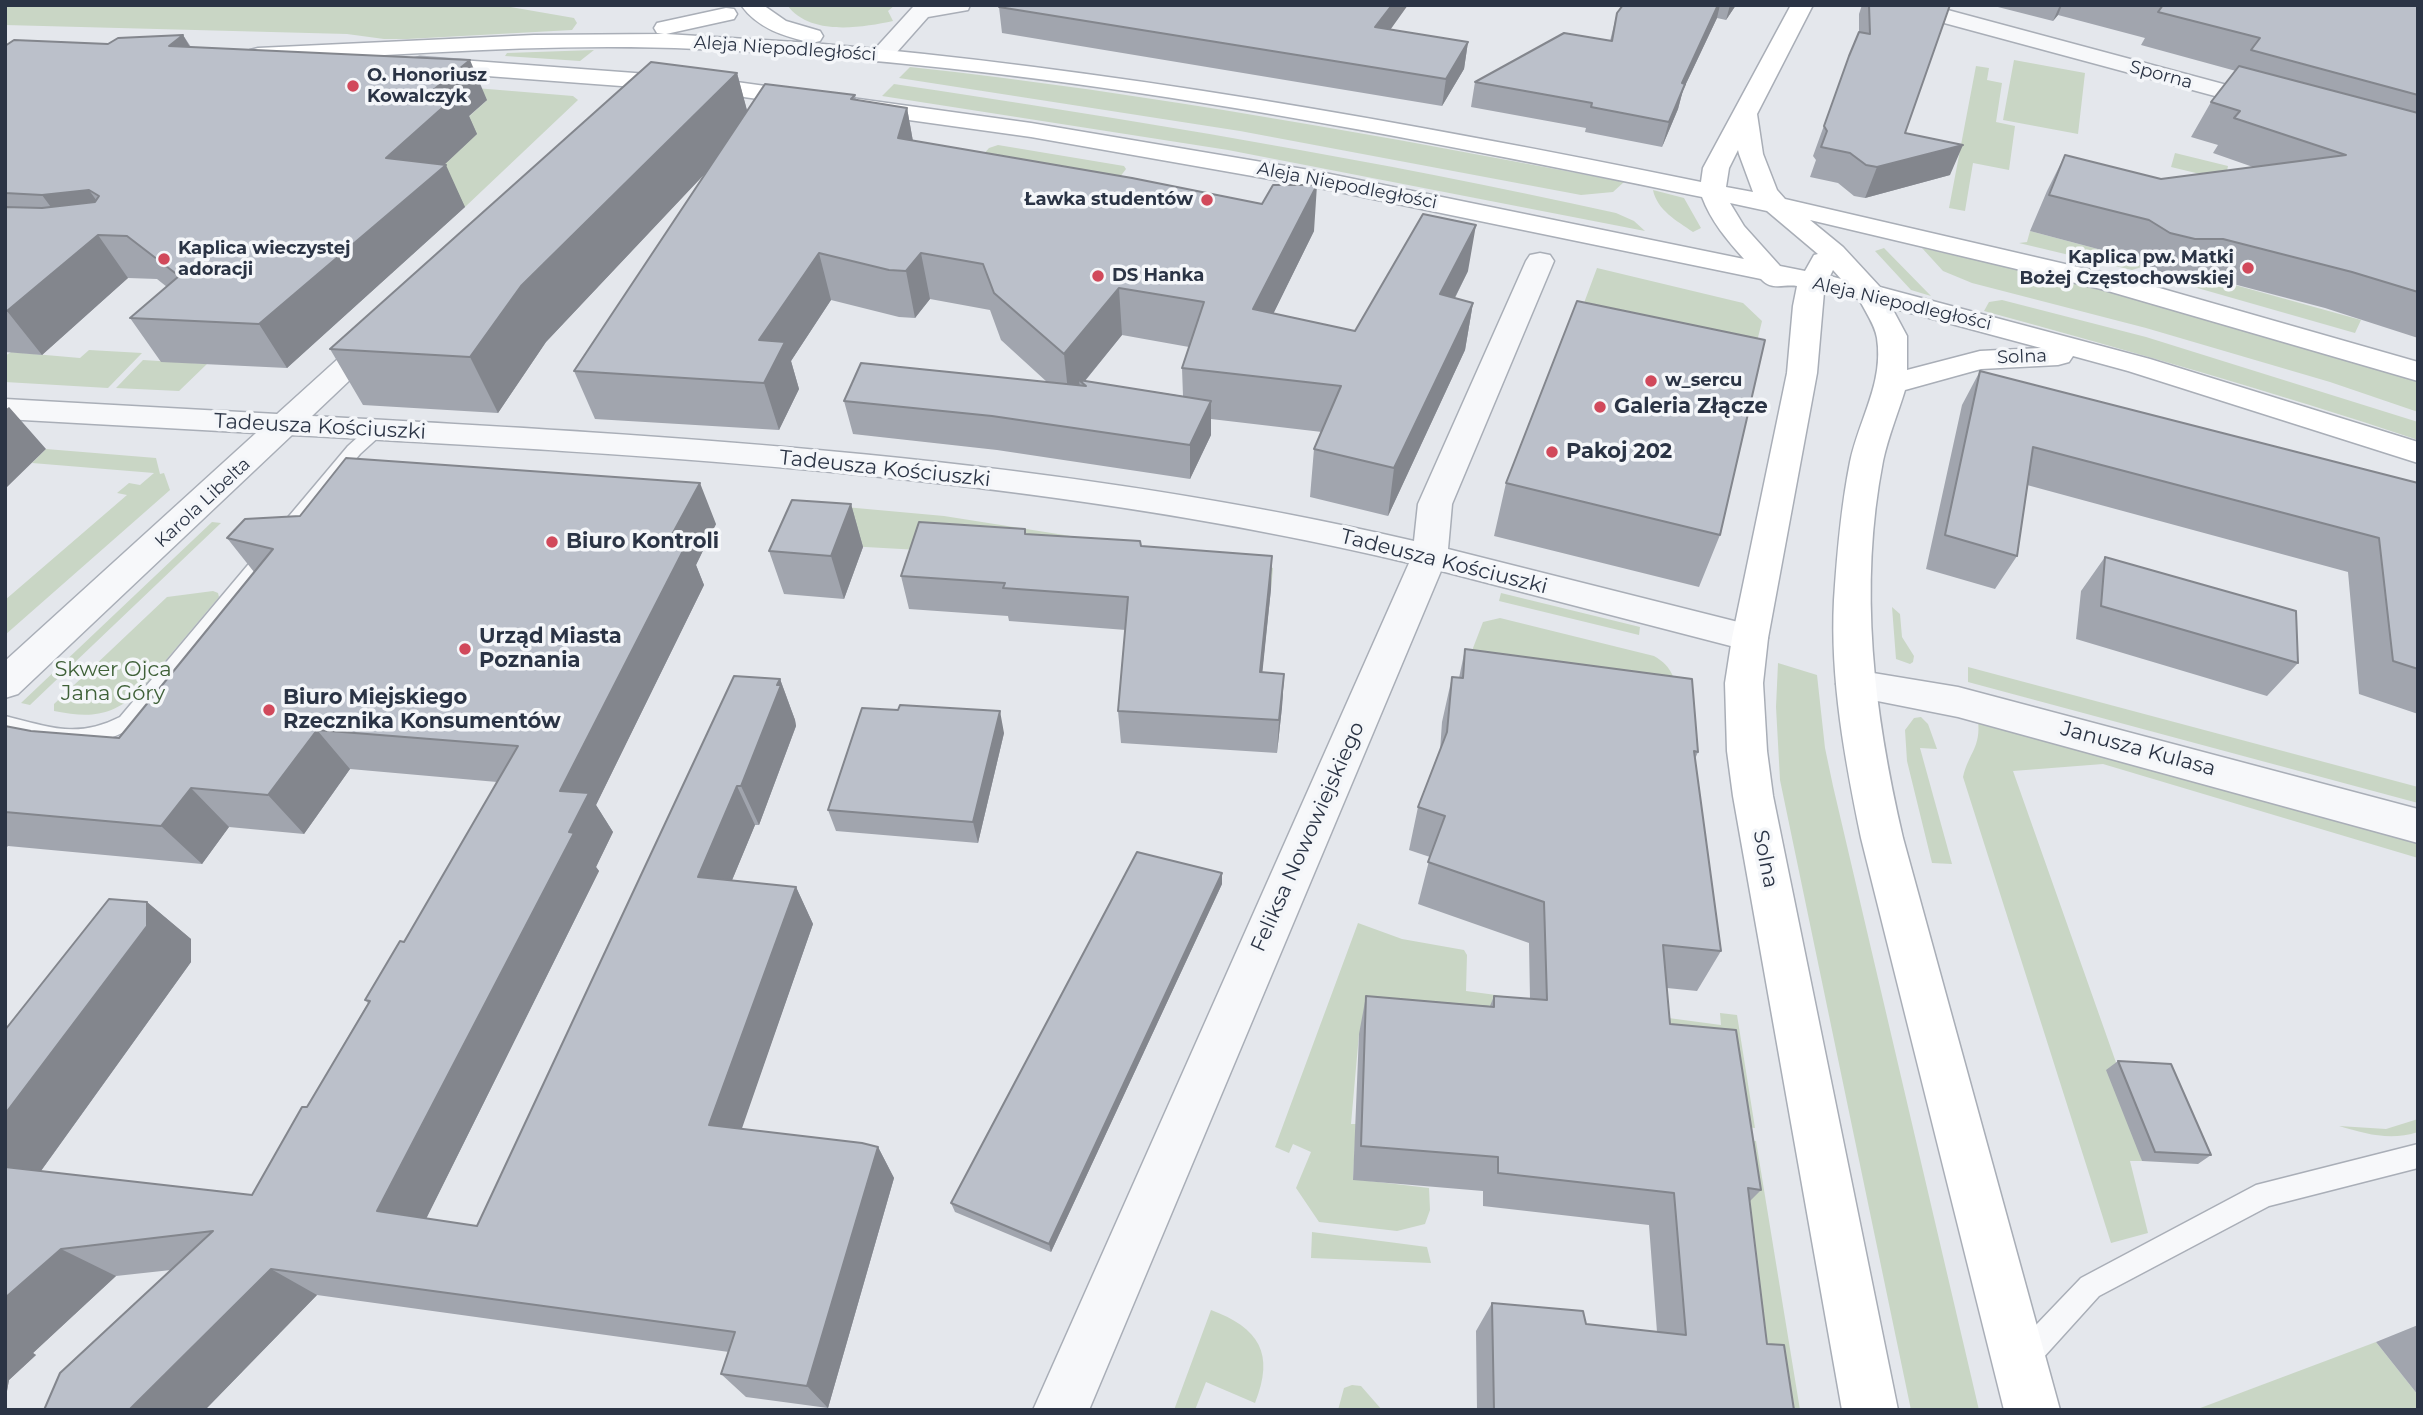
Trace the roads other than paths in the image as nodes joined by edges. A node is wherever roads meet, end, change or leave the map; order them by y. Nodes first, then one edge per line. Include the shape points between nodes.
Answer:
1 (751, 5) edge
2 (960, 5) edge
3 (1802, 5) edge
4 (1904, 5) edge
5 (731, 10) edge
6 (612, 41) junction
7 (697, 42) junction
8 (881, 56) junction
9 (655, 82) junction
10 (631, 104) edge
11 (2293, 110) edge
12 (1745, 114) junction
13 (1713, 191) junction
14 (1775, 204) junction
15 (1735, 232) junction
16 (1906, 234) junction
17 (1833, 253) junction
18 (1679, 254) junction
19 (1541, 261) dead end
20 (1771, 274) junction
21 (1870, 293) junction
22 (1809, 294) junction
23 (403, 315) edge
24 (2112, 358) junction
25 (2418, 372) edge
26 (1892, 384) junction
27 (5, 409) edge
28 (287, 425) junction
29 (376, 430) junction
30 (2418, 453) edge
31 (1430, 555) junction
32 (1750, 639) junction
33 (5, 684) edge
34 (1855, 684) junction
35 (5, 723) edge
36 (2418, 826) edge
37 (2418, 1156) edge
38 (2026, 1386) edge
39 (1061, 1410) edge
40 (1870, 1410) edge

1 - 8 street via 774,25
2 - 8 street via 920,12
3 - 12 street
4 - 11 street, Sporna
5 - 6 street
5 - 7 street
6 - 7 street, Aleja Niepodległości
6 - 9 street, Aleja Niepodległości via 242,55
7 - 8 street, Aleja Niepodległości
7 - 9 street
8 - 13 street, Aleja Niepodległości via 1230,101
9 - 10 street
9 - 18 street, Aleja Niepodległości via 727,87 1180,155 1315,178
12 - 13 street via 1716,168
12 - 14 street via 1751,154
13 - 14 street, Aleja Niepodległości
13 - 15 street
14 - 15 street
14 - 16 street, Aleja Niepodległości
14 - 17 street
15 - 18 street
15 - 20 street
16 - 17 street via 1866,240
16 - 25 street, Aleja Niepodległości via 2168,298
17 - 21 street
17 - 22 street, Solna via 1820,265
18 - 20 street, Aleja Niepodległości
19 - 31 street, Feliksa Nowowiejskiego via 1435,504
20 - 22 street
21 - 22 street, Aleja Niepodległości
21 - 24 street, Aleja Niepodległości
21 - 26 street via 1892,336
22 - 32 street, Solna via 1802,373
23 - 28 street, Karola Libelta
24 - 26 street, Solna via 1987,359
24 - 30 street, Aleja Niepodległości
26 - 34 street via 1867,459 1858,516 1852,602
27 - 28 street, Tadeusza Kościuszki
28 - 29 street, Tadeusza Kościuszki
28 - 33 street, Karola Libelta
29 - 31 street, Tadeusza Kościuszki via 729,454 964,476 1236,516
29 - 35 lane via 354,450 127,722 95,738 79,740
31 - 32 street, Tadeusza Kościuszki
31 - 39 street, Feliksa Nowowiejskiego
32 - 40 street, Solna via 1744,683 1753,796
34 - 36 street, Janusza Kulasa via 1971,705
34 - 38 street via 1882,838
37 - 38 lane via 2265,1194 2090,1287

